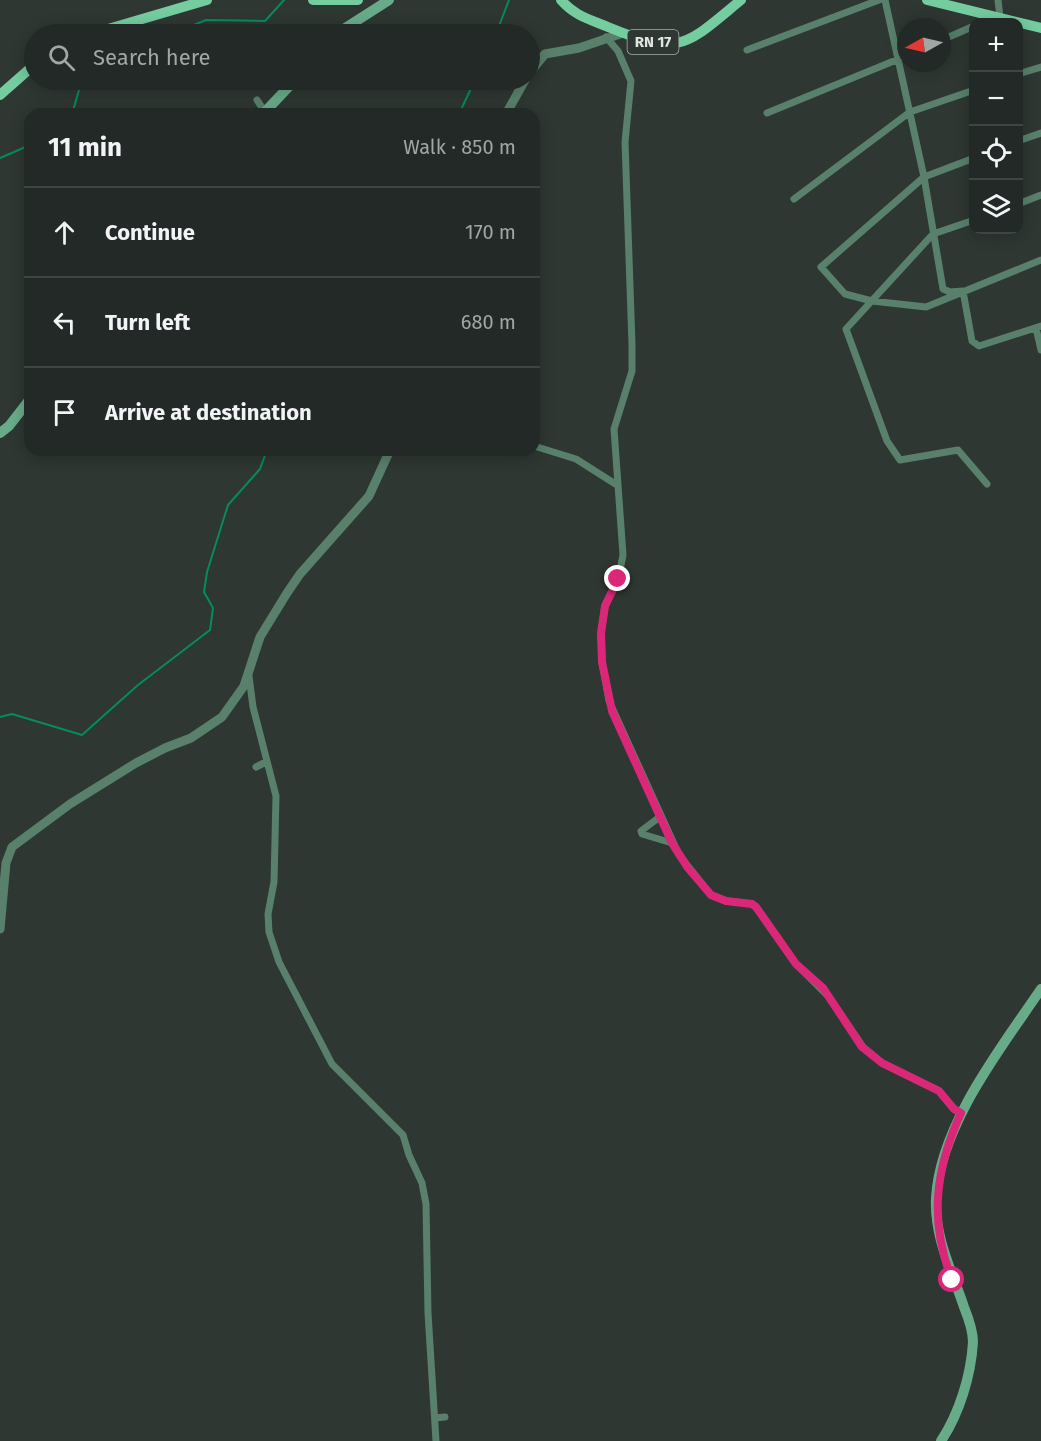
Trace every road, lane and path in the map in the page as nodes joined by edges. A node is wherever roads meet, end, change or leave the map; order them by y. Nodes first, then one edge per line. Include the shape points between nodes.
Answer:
1 (207, 0) edge
2 (313, 0) edge
3 (358, 0) edge
4 (389, 0) edge
5 (561, 0) edge
6 (741, 0) edge
7 (879, 0) edge
8 (885, 0) edge
9 (998, 0) edge
10 (933, 1) edge
11 (998, 16) junction
12 (992, 18) edge
13 (125, 24) edge
14 (352, 24) edge
15 (969, 28) edge
16 (1041, 28) edge
17 (622, 33) junction
18 (951, 36) edge
19 (606, 37) junction
20 (897, 38) edge
21 (747, 50) dead end
22 (897, 59) edge
23 (540, 60) edge
24 (1041, 66) edge
25 (905, 72) edge
26 (1023, 72) edge
27 (24, 74) edge
28 (286, 90) edge
29 (519, 90) edge
30 (969, 92) edge
31 (0, 95) edge
32 (257, 100) dead end
33 (261, 108) edge
34 (269, 108) edge
35 (509, 108) edge
36 (910, 112) junction
37 (767, 113) dead end
38 (1041, 133) edge
39 (1023, 139) edge
40 (969, 160) edge
41 (924, 177) junction
42 (1041, 195) edge
43 (794, 199) dead end
44 (1023, 202) edge
45 (969, 222) edge
46 (933, 234) junction
47 (1041, 260) edge
48 (963, 291) junction
49 (872, 301) junction
50 (1039, 327) edge
51 (1041, 350) edge
52 (24, 407) edge
53 (0, 433) edge
54 (540, 448) edge
55 (387, 456) edge
56 (987, 484) dead end
57 (618, 485) junction
58 (249, 676) junction
59 (266, 762) junction
60 (256, 767) dead end
61 (661, 816) junction
62 (672, 843) junction
63 (0, 929) edge
64 (1041, 989) edge
65 (961, 1113) junction
66 (445, 1417) dead end
67 (435, 1418) junction
68 (436, 1441) edge
69 (941, 1441) edge

1 - 13 main road
2 - 3 main road
4 - 14 main road
5 - 17 main road, RN 17 via 580,18
6 - 17 main road, RN 17 via 694,38 676,44
7 - 21 street
8 - 20 street
9 - 11 street
10 - 11 main road
11 - 12 street
11 - 16 main road
15 - 18 street
17 - 19 street
19 - 23 street via 579,48 545,54
19 - 57 street via 618,51 631,81 625,141 632,370 614,429
22 - 37 street
24 - 26 street
25 - 36 street
27 - 31 main road
28 - 34 main road
29 - 35 street
30 - 36 street
32 - 33 street
36 - 41 street
36 - 43 street
38 - 39 street
40 - 41 street
41 - 46 street
41 - 49 street via 821,267 845,294
42 - 44 street
45 - 46 street
46 - 48 street via 943,289
46 - 49 street
47 - 48 street
48 - 49 street via 926,307
48 - 50 street via 972,341 979,346
49 - 56 street via 846,329 887,441 900,460 958,450
50 - 51 street
52 - 53 main road
54 - 57 street via 576,459
55 - 58 street via 369,496 287,594 260,637
57 - 61 street via 623,555 619,578 602,618 602,662 609,701
58 - 59 street
58 - 63 street via 230,709 214,725 136,763 70,804 12,847 3,886
59 - 60 street
59 - 67 street via 276,796 269,932 279,963 332,1064 403,1135 422,1183
61 - 62 street
61 - 62 street via 642,834
62 - 65 street via 711,895 756,907 796,964 823,988 862,1047 882,1063 939,1091
64 - 65 main road
65 - 69 main road via 943,1164 936,1208 945,1258 973,1341 957,1411
66 - 67 street
67 - 68 street

